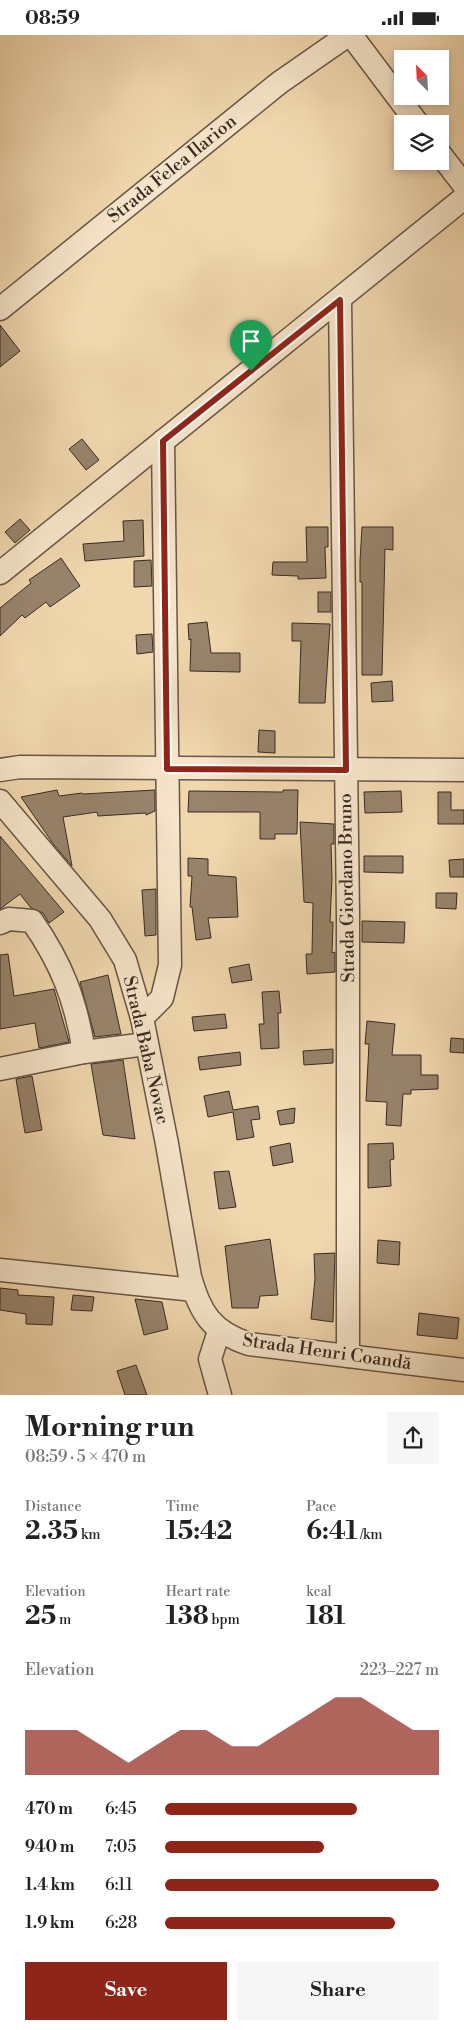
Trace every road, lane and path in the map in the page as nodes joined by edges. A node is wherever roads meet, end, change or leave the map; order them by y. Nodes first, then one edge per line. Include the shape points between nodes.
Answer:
1 (350, 35) edge
2 (411, 115) edge
3 (449, 166) edge
4 (464, 185) edge
5 (464, 197) edge
6 (340, 300) junction
7 (0, 309) edge
8 (163, 441) junction
9 (0, 573) edge
10 (167, 769) junction
11 (0, 770) edge
12 (346, 770) junction
13 (464, 770) edge
14 (0, 801) edge
15 (0, 923) edge
16 (142, 1018) junction
17 (146, 1044) junction
18 (84, 1052) junction
19 (0, 1069) edge
20 (0, 1270) edge
21 (198, 1300) junction
22 (219, 1331) junction
23 (348, 1356) junction
24 (464, 1370) edge
25 (220, 1395) edge

1 - 2 street
1 - 7 street, Strada Felea Ilarion via 280,83
3 - 4 street
5 - 6 street
6 - 8 street
6 - 12 street, Strada Giordano Bruno
8 - 9 street
8 - 10 street
10 - 11 street via 20,767
10 - 12 street
10 - 16 street via 170,965 162,998
12 - 13 street
12 - 23 street, Strada Giordano Bruno
14 - 16 street, Strada Baba Novac via 114,940 126,960
15 - 18 street via 9,919 32,921 51,949 68,983
16 - 17 street, Strada Baba Novac
17 - 18 street
17 - 21 street, Strada Baba Novac
18 - 19 street
20 - 21 street
21 - 22 street, Strada Henri Coandă
22 - 23 street, Strada Henri Coandă via 249,1344
22 - 25 street via 210,1359
23 - 24 street, Strada Henri Coandă

